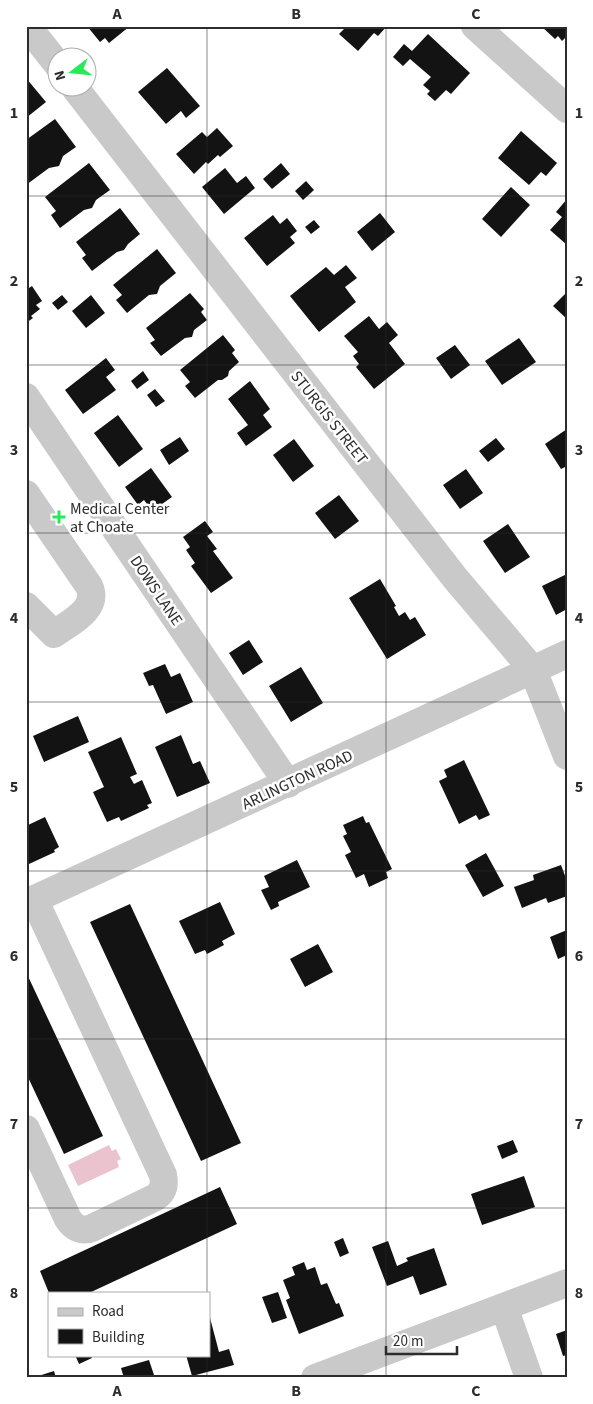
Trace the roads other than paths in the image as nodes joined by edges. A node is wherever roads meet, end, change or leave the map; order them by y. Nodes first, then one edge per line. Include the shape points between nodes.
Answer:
1 (27, 26) edge
2 (475, 26) edge
3 (48, 52) edge
4 (83, 98) edge
5 (567, 109) edge
6 (26, 397) edge
7 (26, 494) edge
8 (26, 606) edge
9 (567, 654) edge
10 (533, 670) junction
11 (567, 756) edge
12 (288, 784) junction
13 (30, 901) edge
14 (26, 1129) edge
15 (567, 1283) edge
16 (504, 1307) junction
17 (315, 1378) edge
18 (529, 1378) edge

1 - 3 street
2 - 5 street
4 - 10 street, STURGIS STREET via 455,578
6 - 12 street, DOWS LANE
7 - 8 street via 89,586 92,598 85,611 54,634
9 - 10 street, ARLINGTON ROAD
10 - 11 street, STURGIS STREET
10 - 12 street, ARLINGTON ROAD
12 - 13 street, ARLINGTON ROAD
13 - 14 street via 162,1175 163,1189 157,1197 92,1228 78,1229 68,1220
15 - 16 street
16 - 17 street
16 - 18 street

